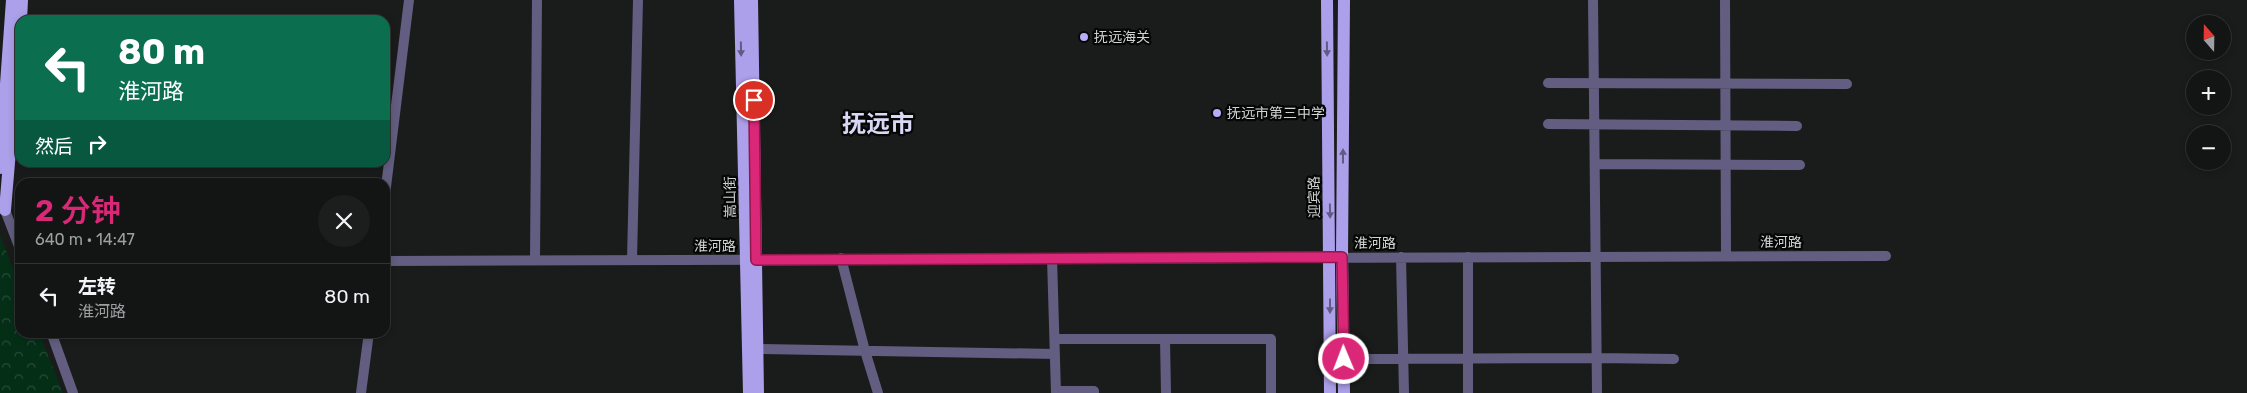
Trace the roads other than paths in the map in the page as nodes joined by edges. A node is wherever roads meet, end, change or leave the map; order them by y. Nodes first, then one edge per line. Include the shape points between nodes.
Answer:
1 (12, 0) edge
2 (22, 0) edge
3 (409, 0) edge
4 (537, 0) edge
5 (638, 0) edge
6 (740, 0) edge
7 (752, 0) edge
8 (1327, 0) edge
9 (1344, 0) edge
10 (1593, 0) edge
11 (1725, 0) edge
12 (21, 15) edge
13 (1594, 82) junction
14 (15, 83) edge
15 (1548, 83) dead end
16 (1725, 84) junction
17 (1846, 84) dead end
18 (1548, 124) dead end
19 (1594, 124) junction
20 (1725, 126) junction
21 (1797, 126) dead end
22 (390, 154) edge
23 (1595, 164) junction
24 (1725, 165) junction
25 (1800, 165) dead end
26 (0, 168) edge
27 (3, 205) edge
28 (15, 237) edge
29 (1596, 256) junction
30 (1726, 256) junction
31 (1886, 256) dead end
32 (1336, 257) junction
33 (1401, 257) junction
34 (1468, 257) junction
35 (841, 258) junction
36 (1052, 258) junction
37 (751, 259) junction
38 (390, 260) edge
39 (535, 260) junction
40 (632, 260) junction
41 (53, 338) edge
42 (369, 338) edge
43 (1055, 339) junction
44 (1165, 339) junction
45 (758, 349) junction
46 (865, 351) junction
47 (1055, 354) junction
48 (1469, 358) junction
49 (1597, 358) junction
50 (1344, 359) junction
51 (1404, 359) junction
52 (1674, 360) dead end
53 (1056, 392) edge
54 (73, 393) edge
55 (361, 393) edge
56 (749, 393) edge
57 (758, 393) edge
58 (878, 393) edge
59 (1094, 393) edge
60 (1166, 393) edge
61 (1271, 393) edge
62 (1330, 393) edge
63 (1344, 393) edge
64 (1404, 393) edge
65 (1468, 393) edge
66 (1597, 393) edge

1 - 26 main road
2 - 12 main road
3 - 22 street
4 - 39 street
5 - 40 street
6 -> 37 main road, 嵩山街
7 - 37 main road, 嵩山街
8 -> 32 main road, 迎宾路
32 -> 9 main road, 迎宾路
10 - 13 street
11 - 16 street
13 - 15 street
13 - 16 street
13 - 19 street
14 - 27 main road
16 - 17 street
16 - 20 street
18 - 19 street
19 - 20 street
19 - 23 street
20 - 21 street
20 - 24 street
23 - 24 street
23 - 29 street
24 - 25 street
24 - 30 street
27 - 28 street
29 - 30 street, 淮河路
29 - 34 street, 淮河路
29 - 49 street
30 - 31 street, 淮河路
32 - 33 street, 淮河路
32 - 36 street, 淮河路
32 - 50 main road, 迎宾路
32 -> 62 main road, 迎宾路
33 - 34 street, 淮河路
33 - 51 street
34 - 48 street
35 - 36 street, 淮河路
35 - 37 street, 淮河路
35 - 46 street
36 - 43 street
37 - 40 street, 淮河路
37 - 45 main road, 嵩山街
37 - 56 main road, 嵩山街
38 - 39 street, 淮河路
39 - 40 street, 淮河路
41 - 54 street
42 - 55 street
43 - 44 street
43 - 47 street
44 - 60 street
44 - 61 street via 1271,340
45 - 46 street
45 - 57 main road, 嵩山街
46 - 47 street
46 - 58 street
47 - 53 street
48 - 49 street
48 - 51 street
48 - 65 street
49 - 52 street
49 - 66 street
50 - 51 street
50 - 63 main road, 迎宾路
51 - 64 street
53 - 59 street

